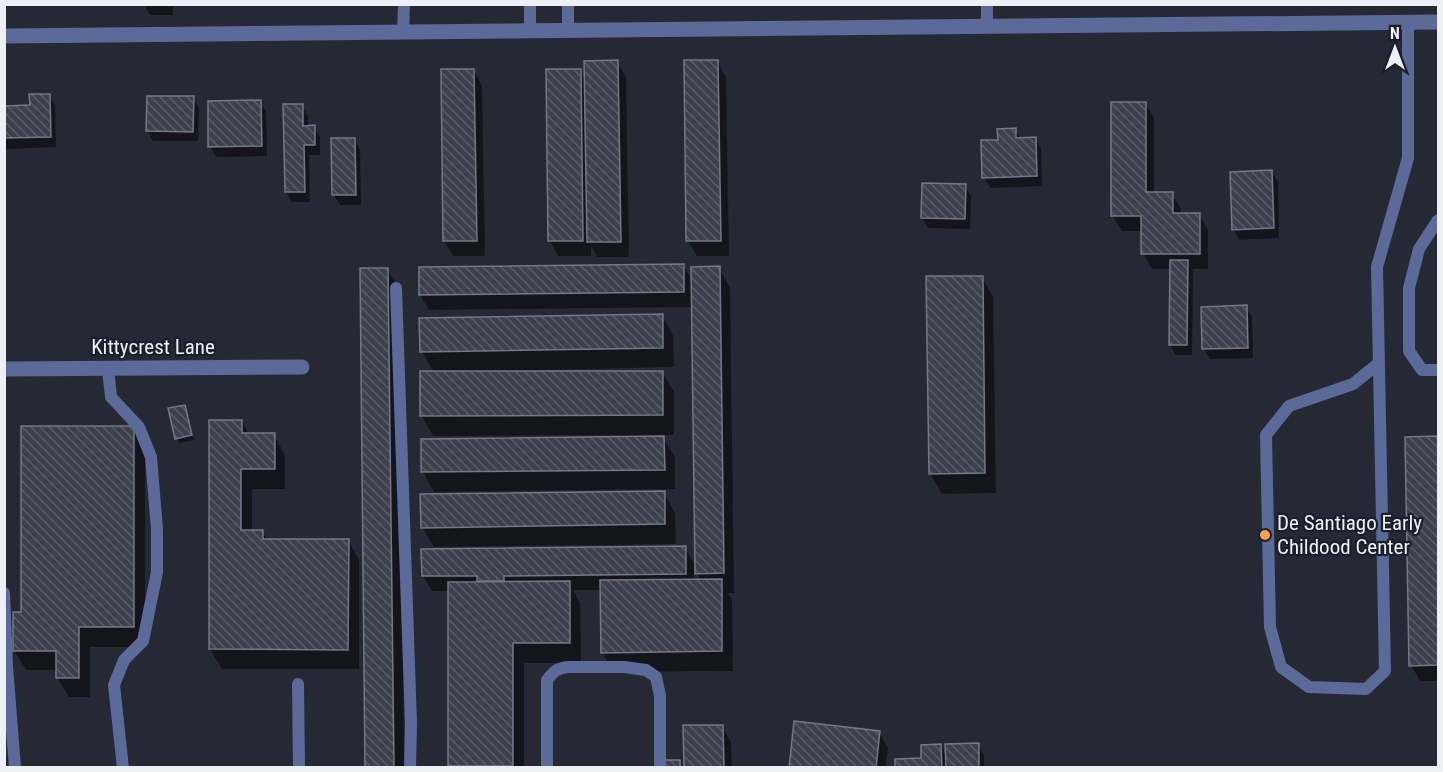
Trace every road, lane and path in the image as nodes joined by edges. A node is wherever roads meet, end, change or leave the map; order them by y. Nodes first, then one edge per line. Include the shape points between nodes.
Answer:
1 (404, 4) edge
2 (530, 4) edge
3 (568, 4) edge
4 (987, 4) edge
5 (1408, 22) junction
6 (1438, 22) edge
7 (987, 26) junction
8 (530, 30) junction
9 (568, 30) junction
10 (403, 32) junction
11 (4, 36) edge
12 (1438, 220) edge
13 (396, 288) dead end
14 (1379, 363) junction
15 (302, 367) dead end
16 (4, 369) edge
17 (108, 369) junction
18 (1438, 370) edge
19 (4, 593) edge
20 (298, 684) dead end
21 (15, 768) edge
22 (123, 768) edge
23 (298, 768) edge
24 (410, 768) edge
25 (547, 768) edge
26 (660, 768) edge

1 - 10 lane
2 - 8 lane
3 - 9 lane
4 - 7 lane
5 - 6 street
5 - 7 street
5 - 14 lane via 1408,158 1377,267
7 - 9 street
8 - 9 street
8 - 10 street
10 - 11 street
12 - 18 lane via 1419,249 1409,288 1409,351 1422,370
13 - 24 lane
14 - 14 lane via 1385,670 1366,689 1309,687 1281,667 1270,627 1266,435 1289,406 1353,384
15 - 17 street, Kittycrest Lane
16 - 17 street, Kittycrest Lane
17 - 22 lane via 111,397 139,427 152,457 157,529 157,572 143,641 124,660 114,685
19 - 21 lane
20 - 23 lane
25 - 26 lane via 546,693 552,673 560,667 624,667 646,670 656,677 660,696

